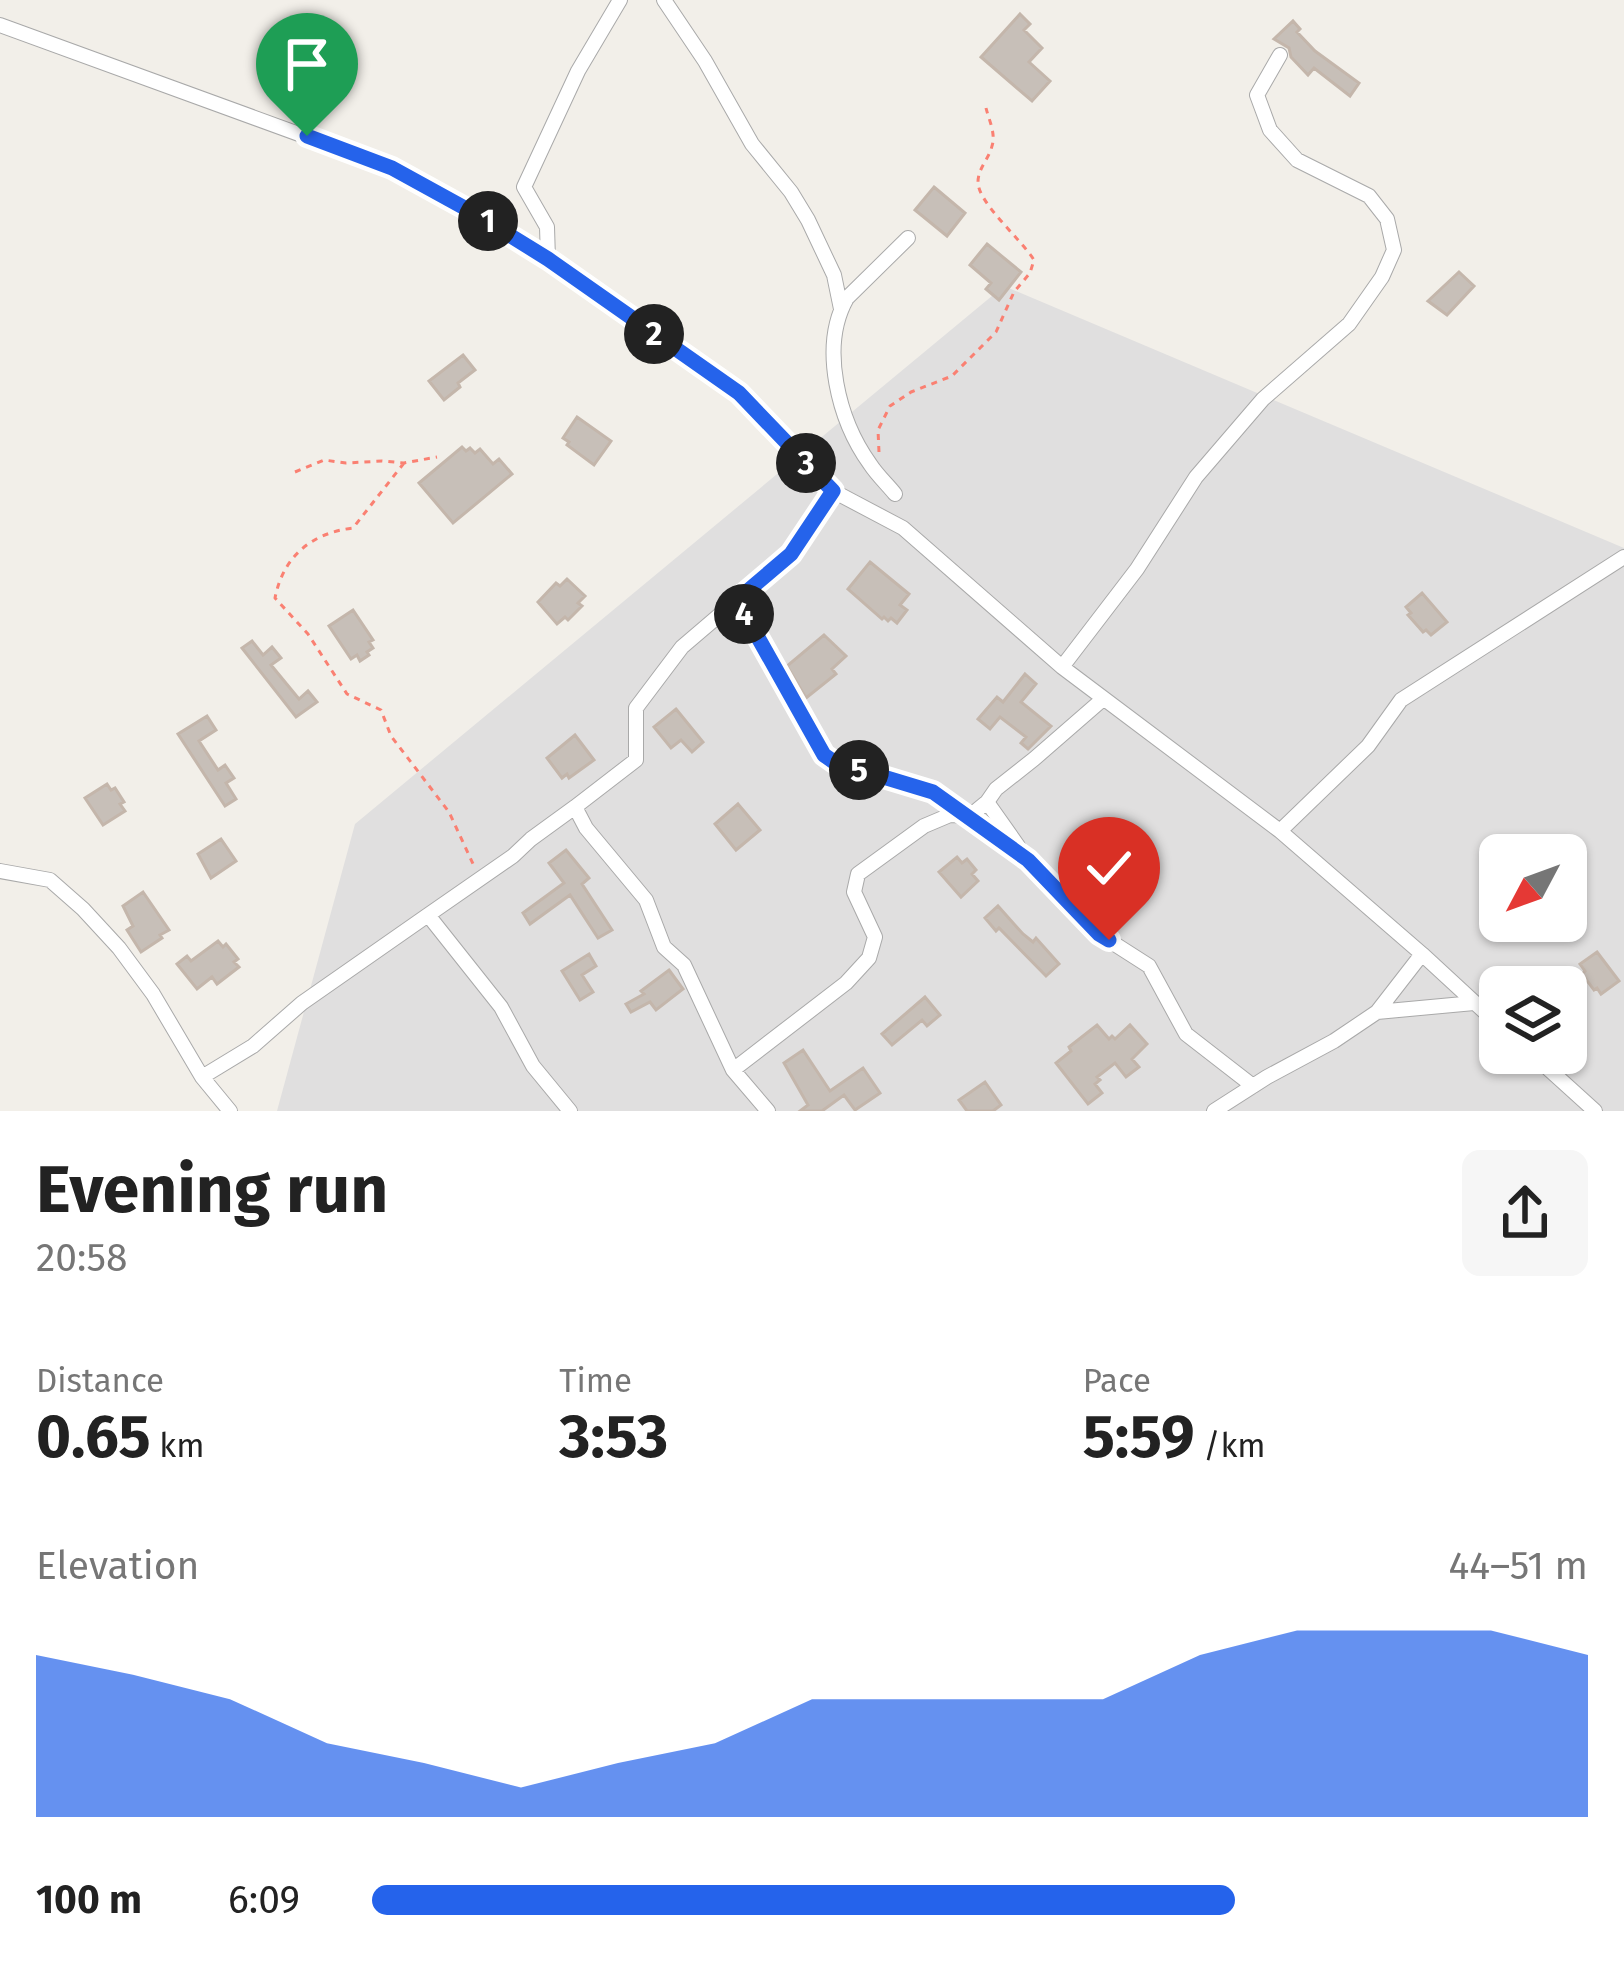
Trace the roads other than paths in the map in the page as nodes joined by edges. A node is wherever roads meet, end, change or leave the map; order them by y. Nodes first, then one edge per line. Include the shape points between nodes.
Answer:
1 (620, 0) edge
2 (664, 0) edge
3 (0, 25) edge
4 (1280, 55) dead end
5 (908, 238) dead end
6 (548, 259) junction
7 (841, 309) junction
8 (833, 491) junction
9 (895, 494) dead end
10 (1624, 557) edge
11 (737, 600) junction
12 (1062, 667) junction
13 (1103, 699) junction
14 (987, 802) junction
15 (575, 807) junction
16 (970, 816) junction
17 (1280, 831) junction
18 (1028, 860) junction
19 (0, 871) edge
20 (428, 915) junction
21 (1422, 954) junction
22 (1474, 1003) junction
23 (1479, 1007) edge
24 (1377, 1012) junction
25 (733, 1070) junction
26 (1554, 1074) edge
27 (202, 1077) junction
28 (1253, 1086) junction
29 (230, 1111) edge
30 (570, 1111) edge
31 (768, 1111) edge
32 (1214, 1111) edge
33 (1595, 1111) edge

1 - 6 street via 524,188 547,227
2 - 7 street via 808,220
3 - 6 street via 392,168
4 - 12 street via 1257,95 1270,130 1297,160 1369,196 1387,219 1394,250 1349,324 1263,400 1196,477
5 - 7 street
6 - 8 street via 739,393
7 - 9 street via 835,384 868,462
8 - 11 street via 791,554
8 - 12 street via 903,528
10 - 17 street via 1401,700 1368,746
11 - 15 street via 682,647 636,708 636,760
11 - 16 street via 824,755 933,792
12 - 13 street
13 - 14 street
13 - 17 street
14 - 16 street
14 - 18 street
15 - 20 street
15 - 25 street via 646,900
16 - 18 street
16 - 25 street via 924,826 858,874 854,892 875,937 869,958
17 - 21 street
18 - 28 street via 1099,934 1149,966 1186,1034
19 - 27 street via 50,880 83,909 153,994
20 - 27 street
20 - 30 street
21 - 22 street
21 - 24 street
22 - 23 street
22 - 24 street
24 - 28 street
25 - 31 street
26 - 33 street
27 - 29 street
28 - 32 street

